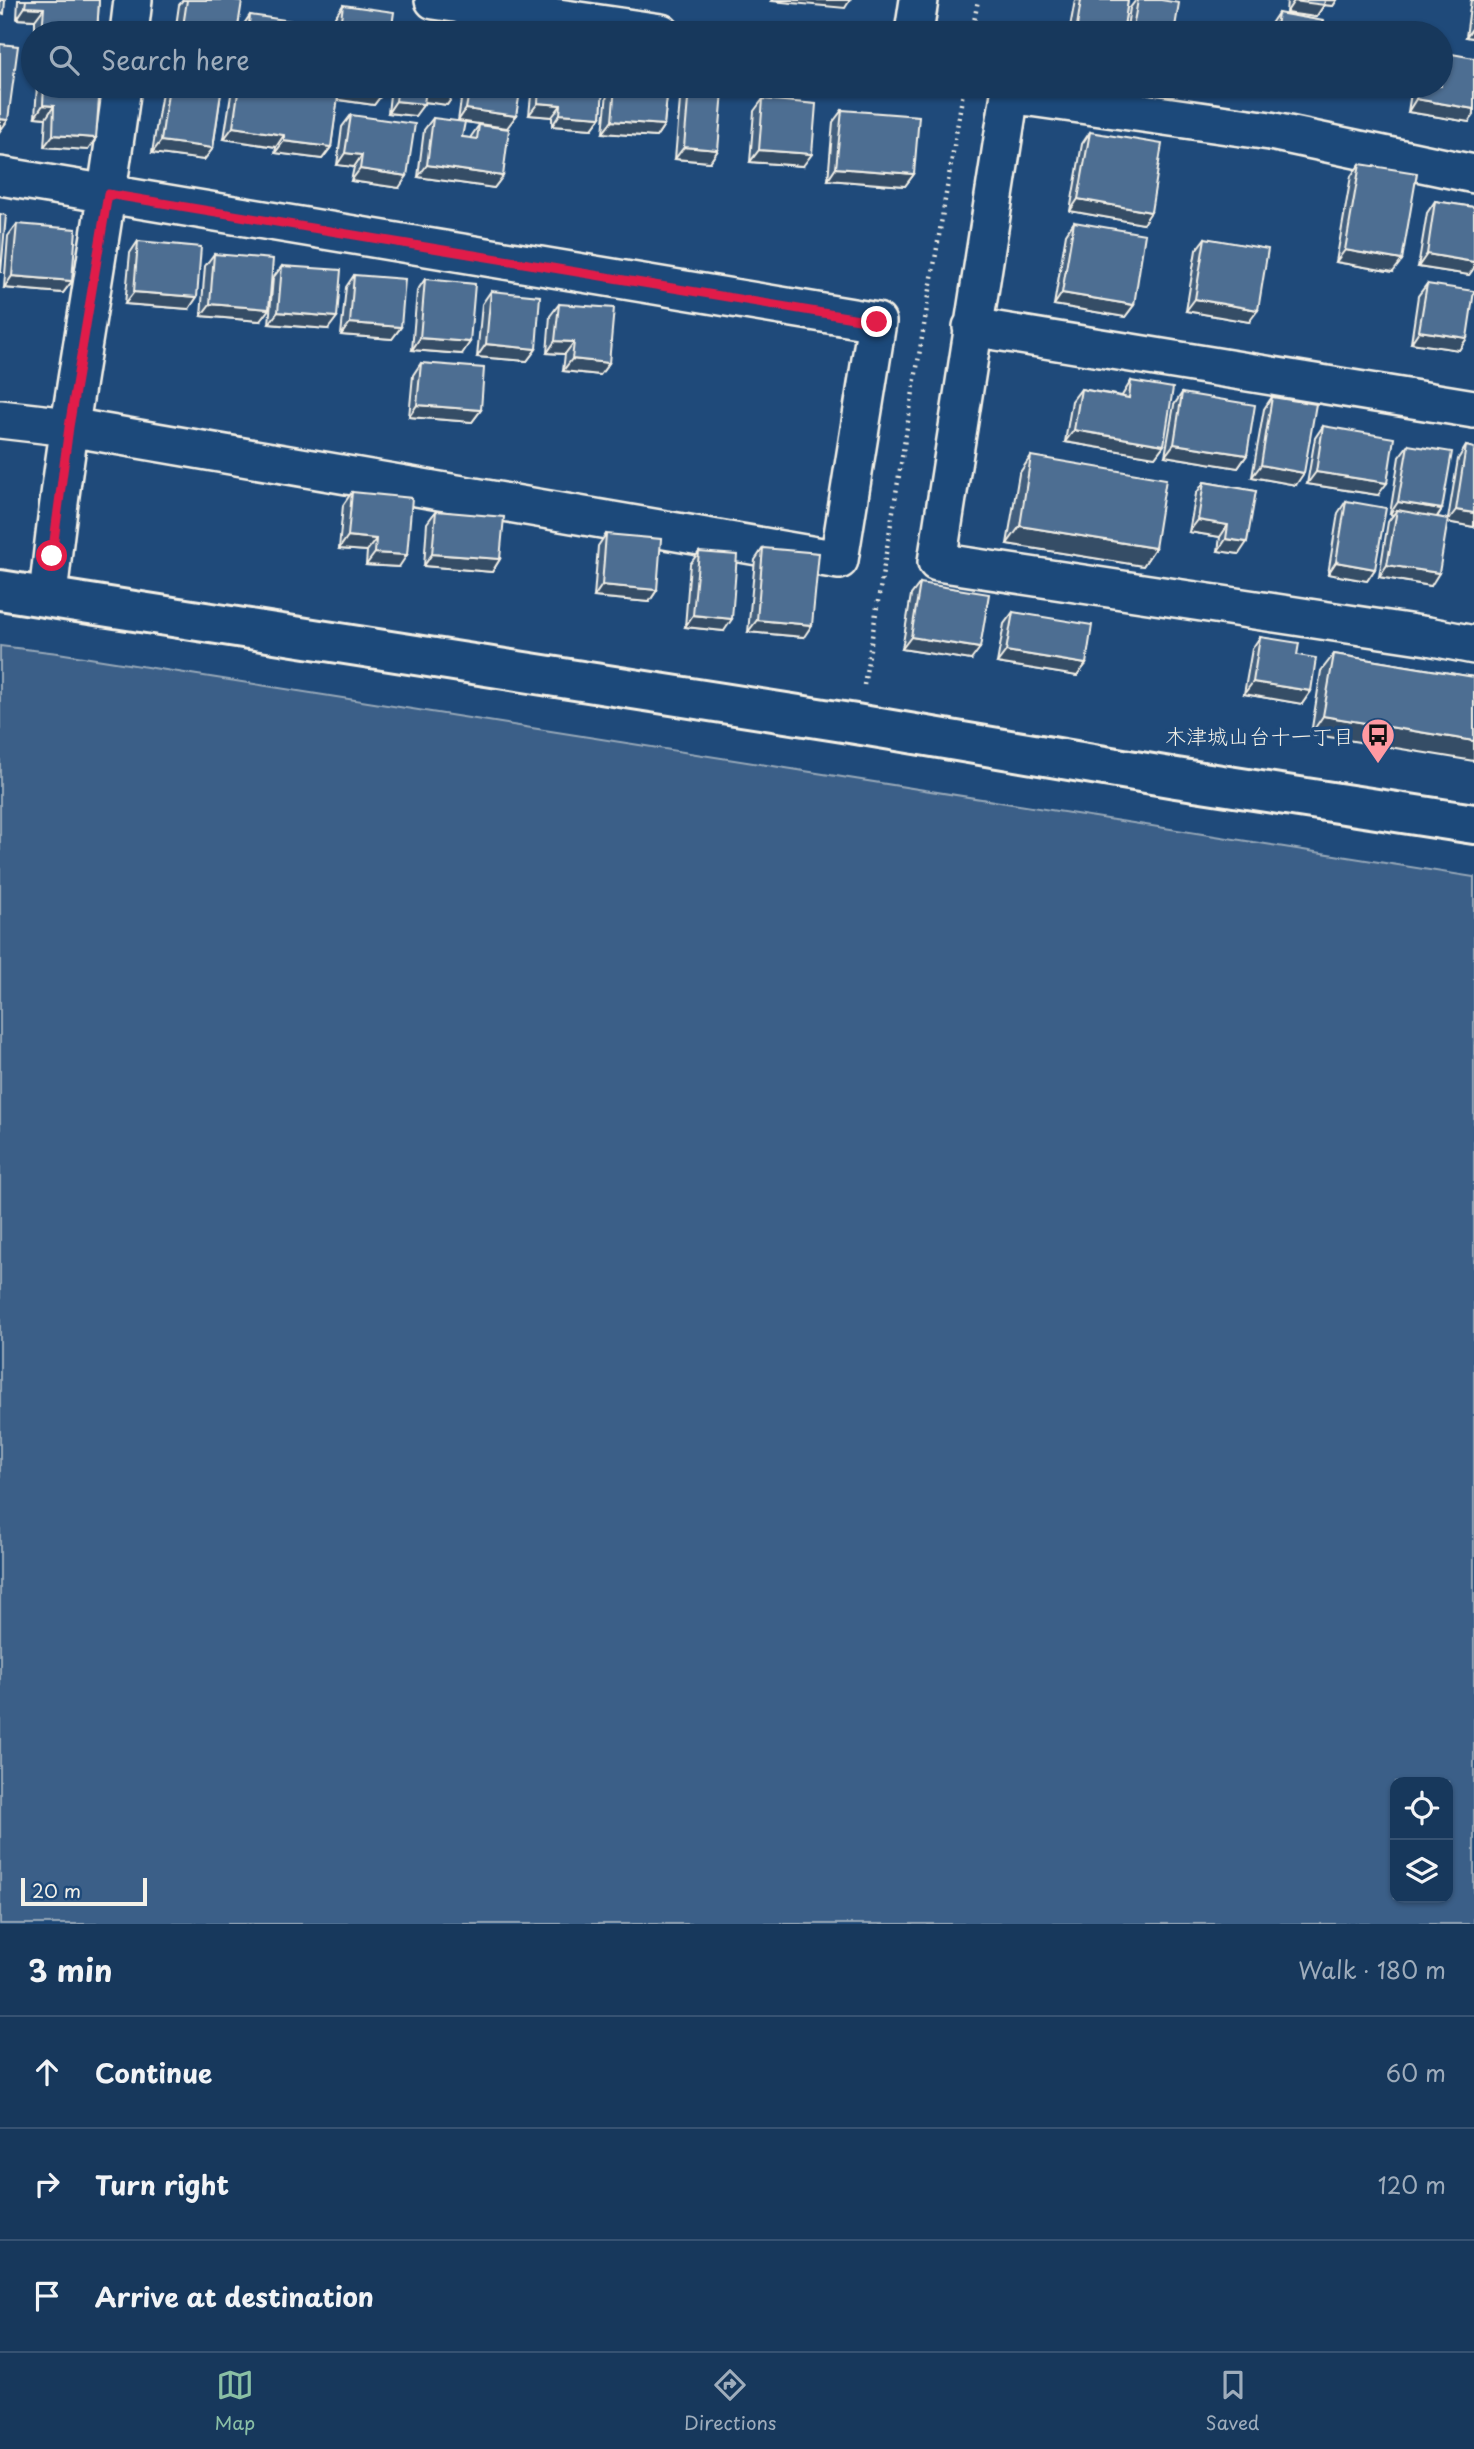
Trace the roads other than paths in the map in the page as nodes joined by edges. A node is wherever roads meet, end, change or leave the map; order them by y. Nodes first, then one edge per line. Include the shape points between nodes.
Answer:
1 (133, 0) edge
2 (434, 0) edge
3 (919, 0) edge
4 (130, 21) edge
5 (578, 21) edge
6 (916, 21) edge
7 (120, 98) edge
8 (1009, 98) edge
9 (1038, 98) edge
10 (1474, 174) edge
11 (0, 176) edge
12 (108, 194) junction
13 (972, 327) junction
14 (1474, 409) edge
15 (0, 419) edge
16 (69, 427) junction
17 (0, 590) edge
18 (48, 597) junction
19 (1474, 645) edge
20 (1474, 824) edge

1 - 4 street
2 - 5 street
3 - 6 street
7 - 12 street
8 - 13 street
9 - 10 street via 1270,131
11 - 12 street
12 - 16 street
12 - 16 street via 877,322 839,560
13 - 14 street
13 - 19 street via 937,562
15 - 16 street
16 - 18 street
17 - 18 street
18 - 20 street

